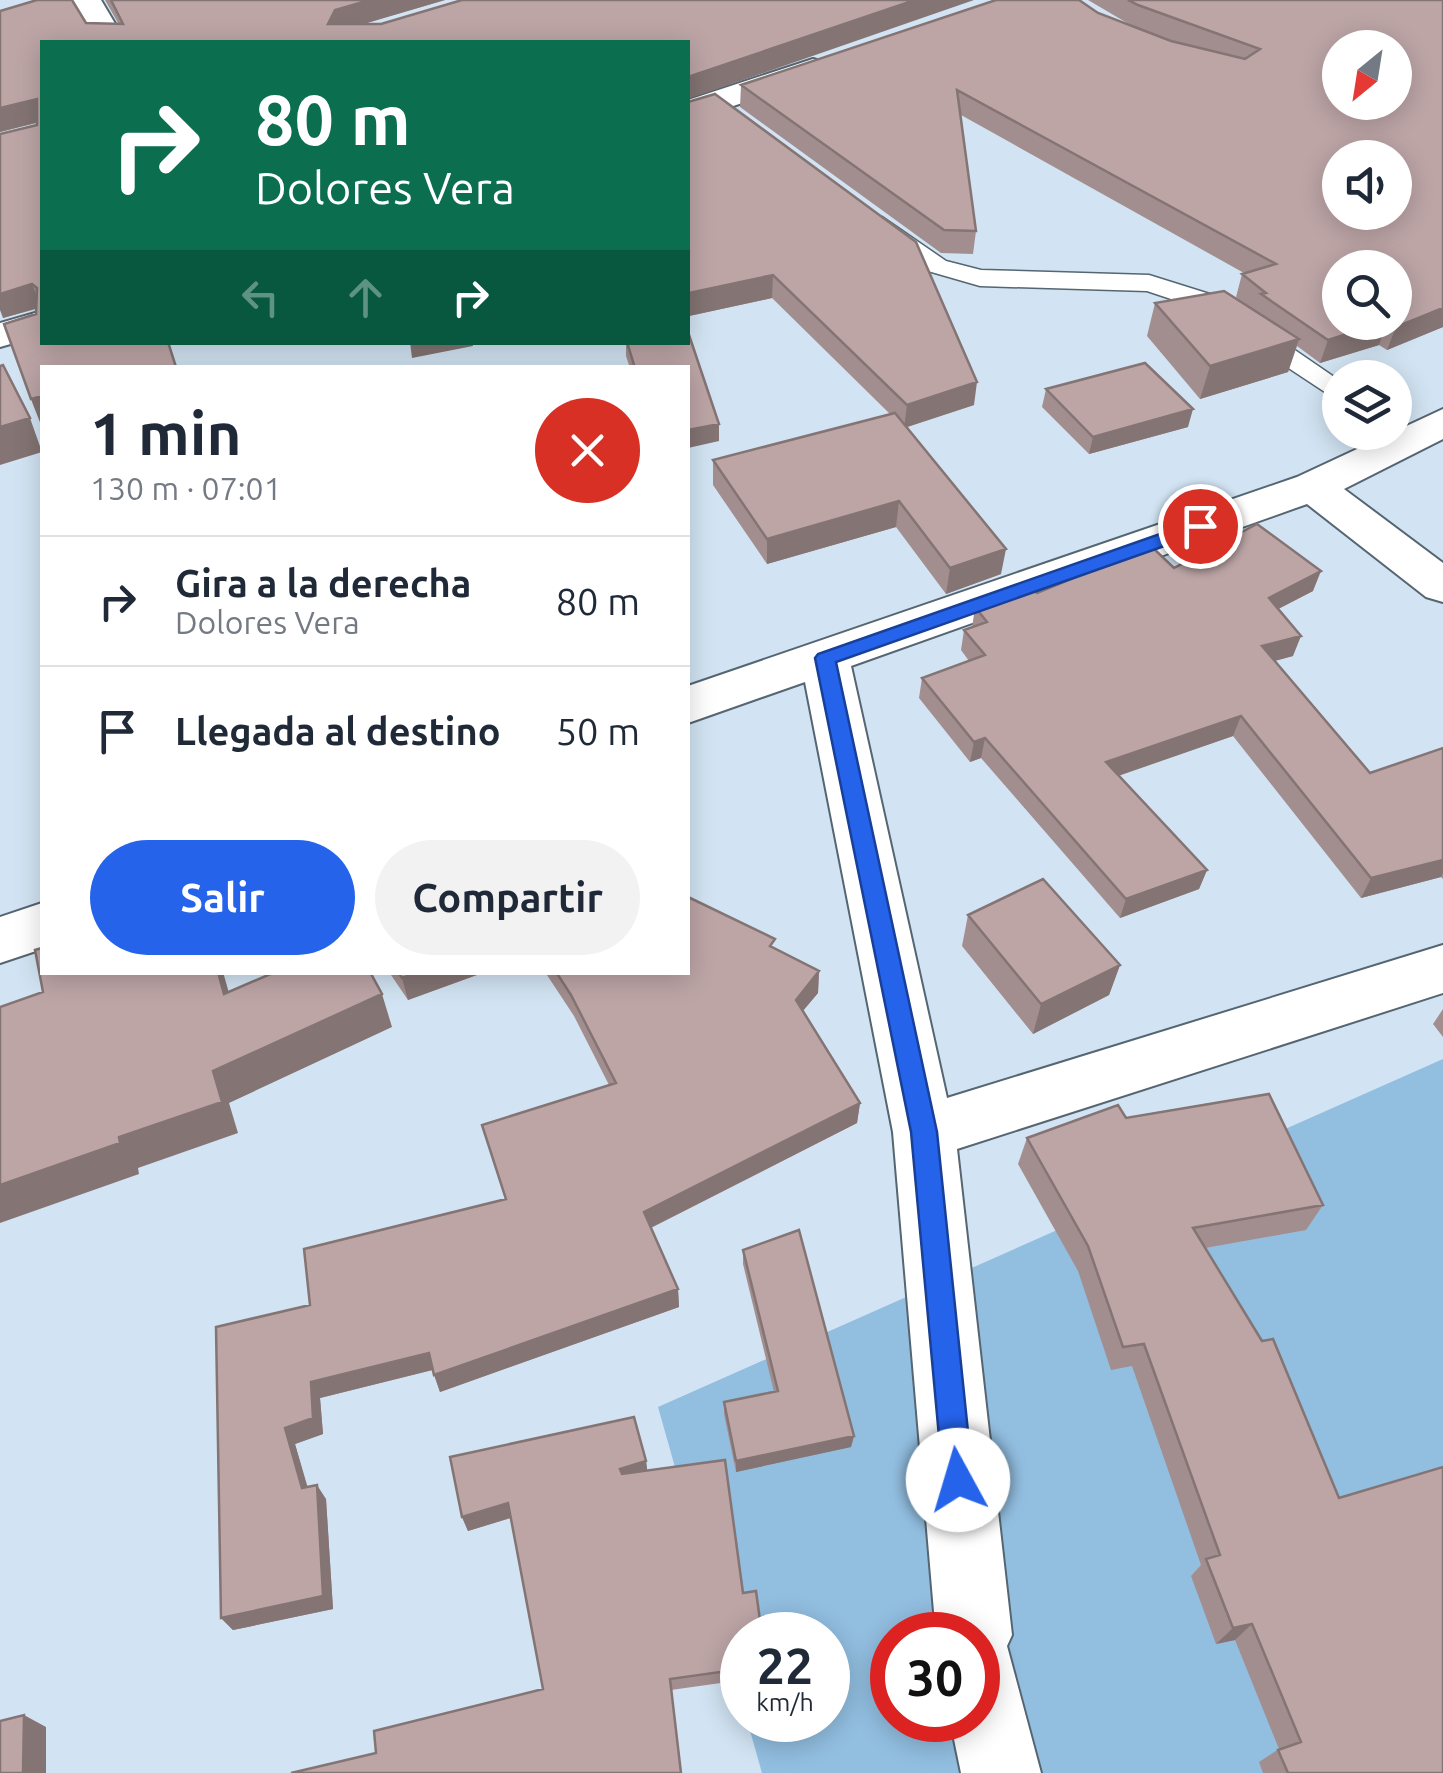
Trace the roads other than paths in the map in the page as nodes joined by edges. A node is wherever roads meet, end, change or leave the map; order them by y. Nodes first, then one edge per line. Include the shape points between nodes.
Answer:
1 (86, 0) edge
2 (110, 40) edge
3 (843, 60) edge
4 (702, 106) edge
5 (747, 124) edge
6 (856, 206) edge
7 (40, 324) edge
8 (0, 335) edge
9 (1322, 382) edge
10 (1415, 432) edge
11 (1312, 487) junction
12 (1443, 586) edge
13 (825, 658) junction
14 (690, 704) edge
15 (40, 927) edge
16 (0, 940) edge
17 (1443, 968) edge
18 (924, 1132) junction
19 (972, 1612) edge
20 (994, 1742) edge
21 (1001, 1773) edge

1 - 2 street
3 - 4 street
4 - 5 lane
6 - 9 lane via 938,266 980,278 1148,283 1207,302
7 - 8 street
10 - 11 street
11 - 12 street
11 - 13 street
13 - 14 street
13 - 18 street
15 - 16 street
17 - 18 street
18 - 19 street
20 - 21 street

